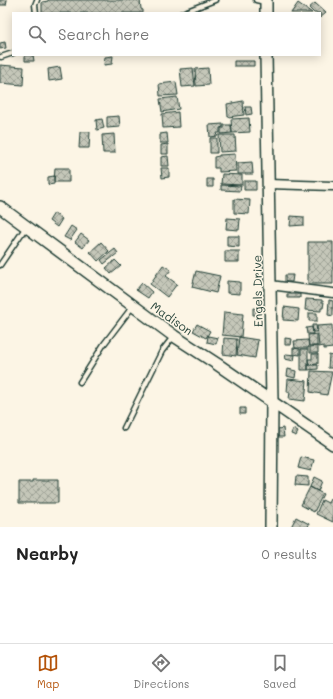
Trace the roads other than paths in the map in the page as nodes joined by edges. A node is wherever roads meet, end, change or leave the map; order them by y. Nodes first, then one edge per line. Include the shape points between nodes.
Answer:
1 (37, 0) edge
2 (215, 0) edge
3 (36, 12) edge
4 (185, 12) edge
5 (12, 53) edge
6 (266, 56) edge
7 (1, 57) edge
8 (268, 184) junction
9 (333, 186) edge
10 (0, 207) edge
11 (26, 226) junction
12 (0, 266) edge
13 (270, 285) junction
14 (333, 293) edge
15 (133, 306) junction
16 (174, 336) junction
17 (80, 382) dead end
18 (272, 401) junction
19 (124, 428) dead end
20 (333, 444) edge
21 (271, 527) edge

1 - 3 lane
2 - 4 lane
5 - 7 lane
6 - 8 street, Engels Drive
8 - 9 street
8 - 13 street, Engels Drive
10 - 11 street, Madison
11 - 12 lane
11 - 15 street, Madison
13 - 14 street
13 - 18 street, Engels Drive
15 - 16 street, Madison
15 - 17 lane via 104,344
16 - 18 street, Madison
16 - 19 lane via 162,351
18 - 20 street, Madison
18 - 21 street, Engels Drive

